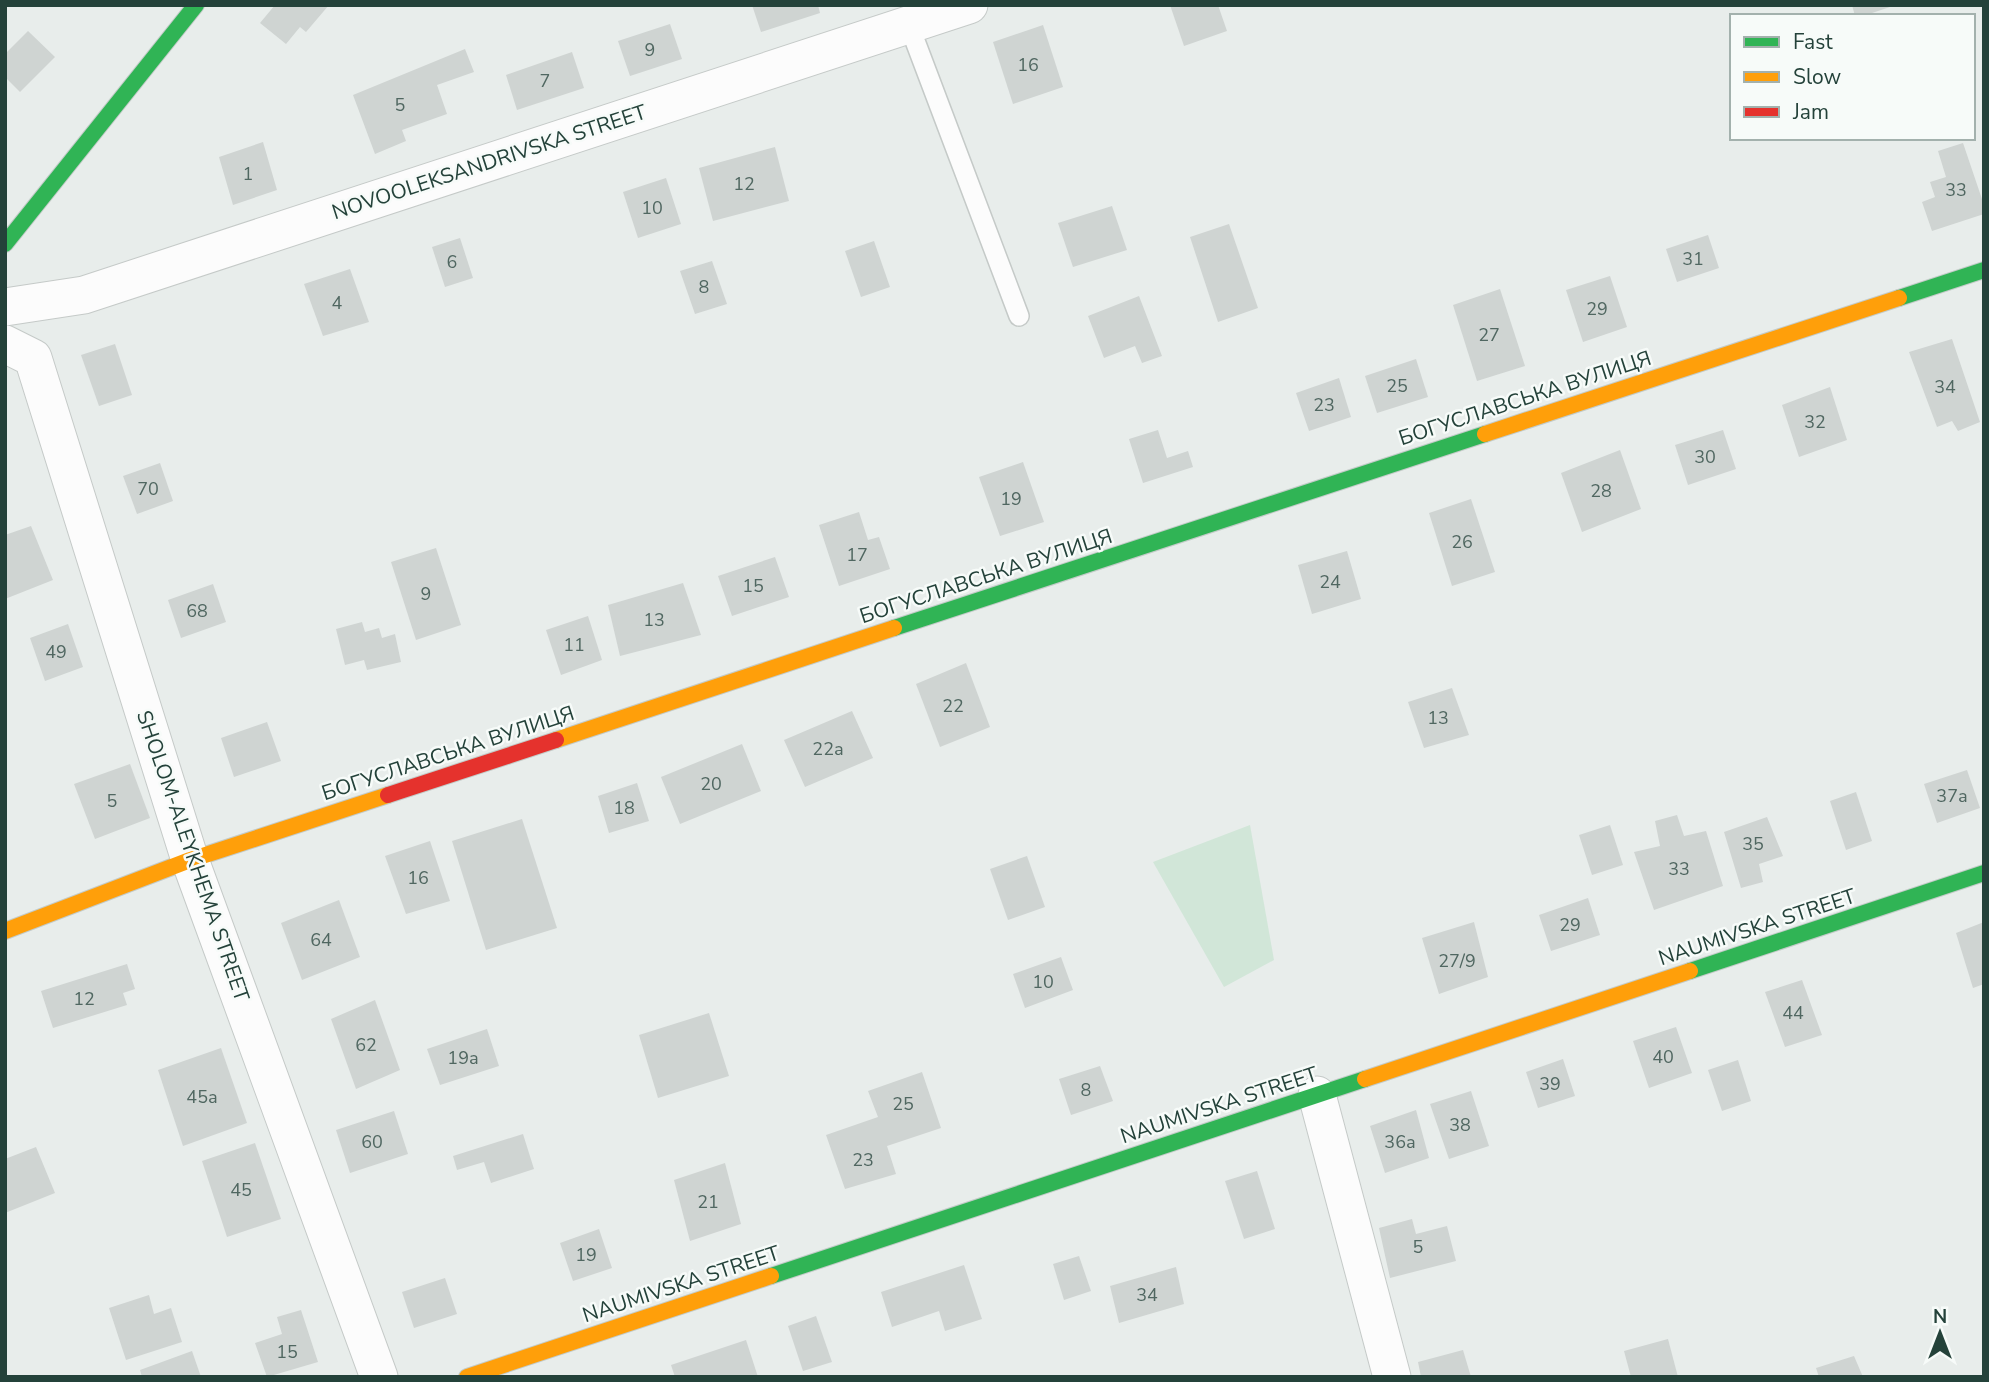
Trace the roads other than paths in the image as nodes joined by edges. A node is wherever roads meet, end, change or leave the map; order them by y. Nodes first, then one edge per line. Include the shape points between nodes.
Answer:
1 (195, 5) edge
2 (969, 5) edge
3 (909, 25) junction
4 (5, 244) edge
5 (1984, 270) edge
6 (5, 307) edge
7 (1019, 316) dead end
8 (5, 344) edge
9 (190, 860) junction
10 (1984, 873) edge
11 (5, 931) edge
12 (1317, 1095) junction
13 (379, 1377) edge
14 (467, 1377) edge
15 (1392, 1377) edge

1 - 4 street
2 - 3 street, NOVOOLEKSANDRIVSKA STREET
3 - 6 street, NOVOOLEKSANDRIVSKA STREET via 84,295
3 - 7 lane
5 - 9 street, БОГУСЛАВСЬКА ВУЛИЦЯ
8 - 9 street, SHOLOM-ALEYKHEMA STREET via 33,358
9 - 11 street, БОГУСЛАВСЬКА ВУЛИЦЯ
9 - 13 street, SHOLOM-ALEYKHEMA STREET
10 - 12 street, NAUMIVSKA STREET
12 - 14 street, NAUMIVSKA STREET
12 - 15 street

